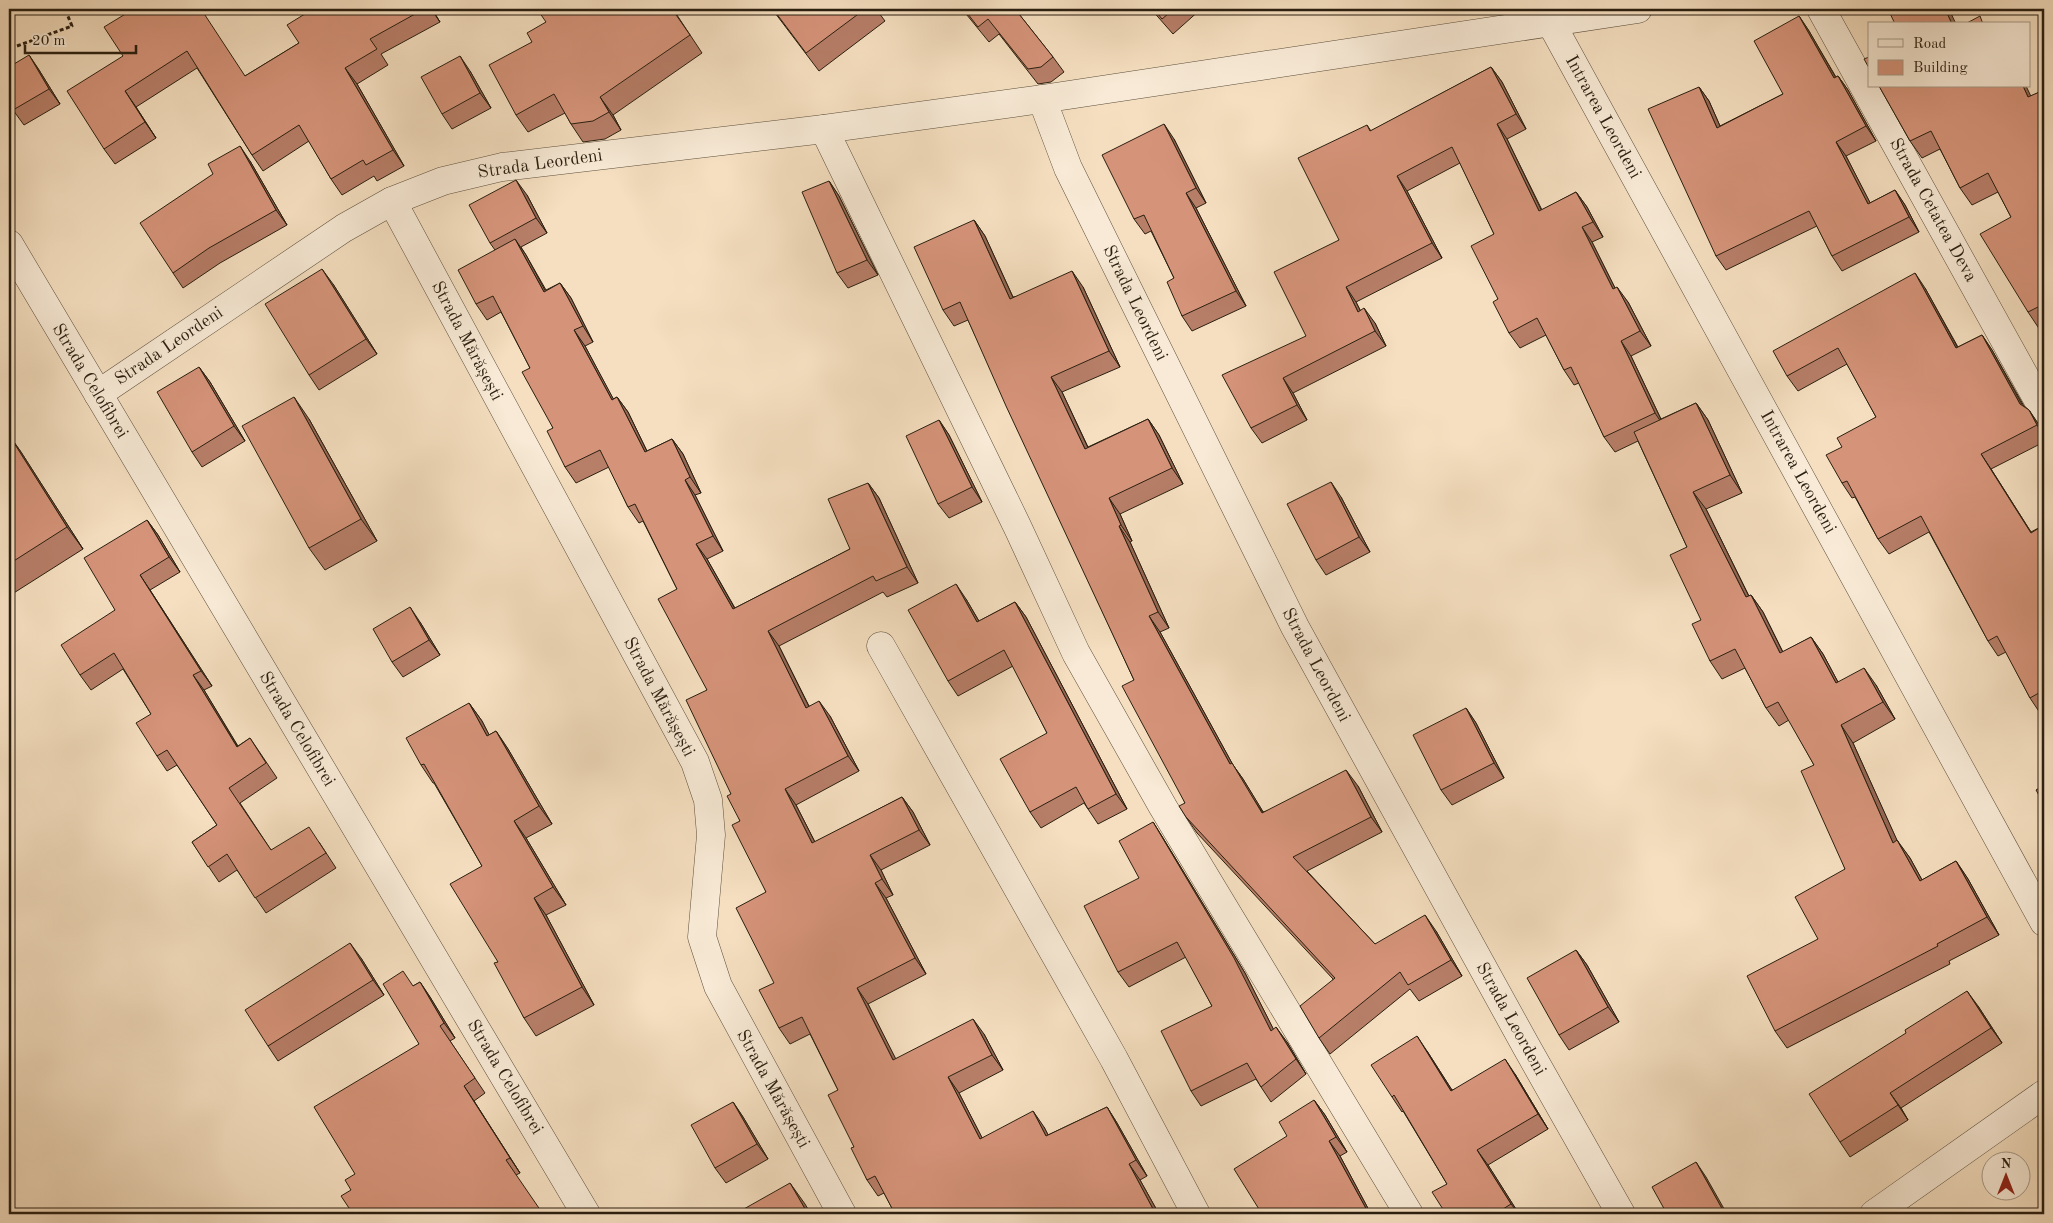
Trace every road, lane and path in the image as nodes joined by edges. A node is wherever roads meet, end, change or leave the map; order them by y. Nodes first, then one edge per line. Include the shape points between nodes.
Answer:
1 (65, 9) edge
2 (1638, 9) edge
3 (1821, 9) edge
4 (1551, 23) junction
5 (17, 46) dead end
6 (1042, 99) junction
7 (824, 129) junction
8 (392, 202) junction
9 (9, 244) edge
10 (98, 394) junction
11 (2044, 411) edge
12 (881, 646) dead end
13 (2044, 922) edge
14 (2044, 1094) edge
15 (586, 1214) edge
16 (842, 1214) edge
17 (1196, 1214) edge
18 (1409, 1214) edge
19 (1621, 1214) edge
20 (1874, 1214) edge

1 - 5 path via 72,26
2 - 4 street, Strada Leordeni
3 - 11 street, Strada Cetatea Deva
4 - 6 street, Strada Leordeni
4 - 13 street, Intrarea Leordeni
6 - 7 street, Strada Leordeni
6 - 19 street, Strada Leordeni via 1068,168 1295,627
7 - 8 street, Strada Leordeni via 502,167 443,180
7 - 18 street via 1076,653 1163,806
8 - 10 street, Strada Leordeni via 344,228
8 - 16 street, Strada Mărășești via 695,762 708,800 711,835 702,937 718,986
9 - 10 street, Strada Celofibrei
10 - 15 street, Strada Celofibrei
12 - 17 street via 1109,1051
14 - 20 street

